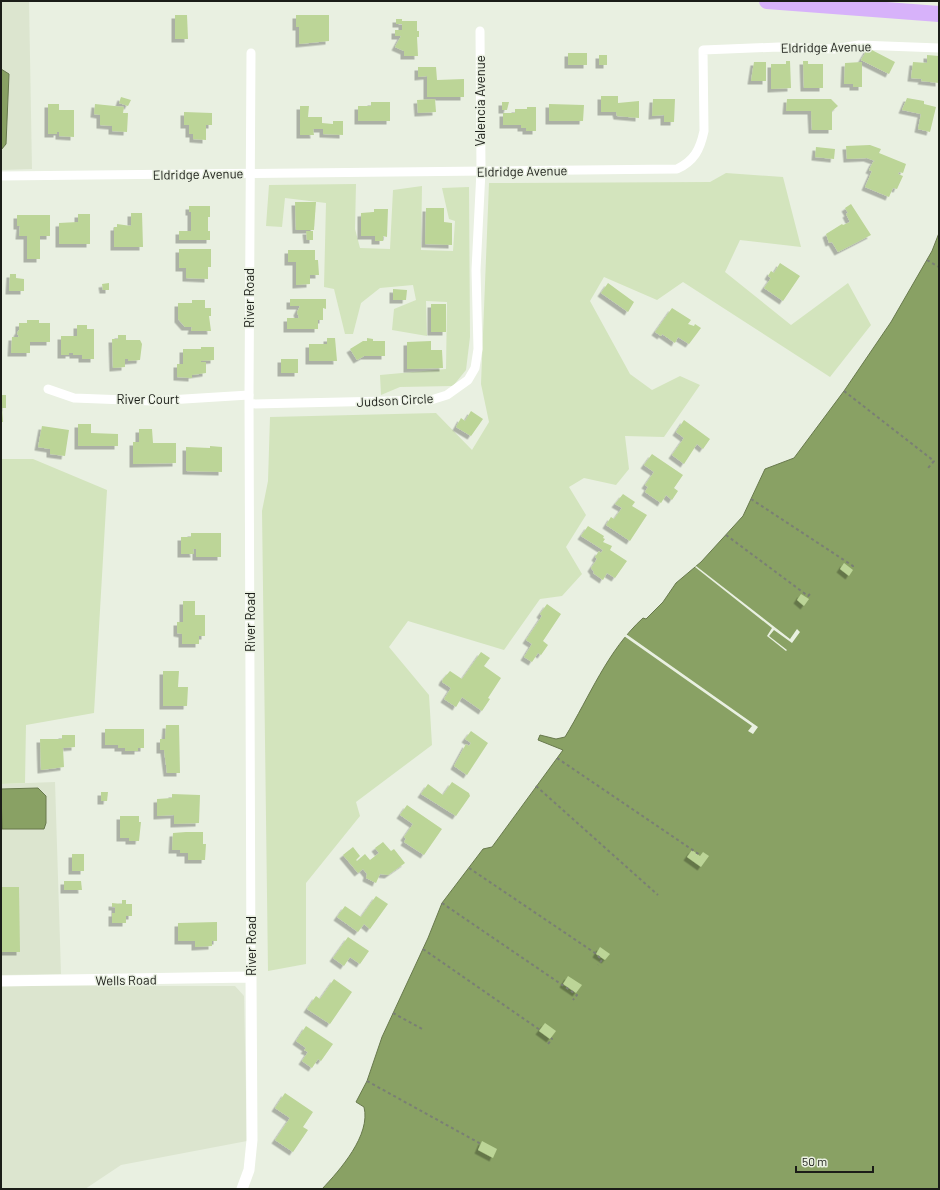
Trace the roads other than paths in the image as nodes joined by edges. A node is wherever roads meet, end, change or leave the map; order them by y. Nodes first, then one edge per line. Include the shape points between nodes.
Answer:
1 (767, 1) edge
2 (939, 14) edge
3 (480, 31) dead end
4 (939, 48) edge
5 (251, 53) dead end
6 (481, 171) junction
7 (250, 173) junction
8 (1, 176) edge
9 (48, 390) dead end
10 (249, 399) junction
11 (251, 977) junction
12 (1, 981) edge
13 (242, 1189) edge

1 - 2 highway
3 - 6 street, Valencia Avenue
4 - 6 street, Eldridge Avenue via 859,45 834,49 779,47 703,50 704,131 698,152 687,164 677,169
5 - 7 street, River Road
6 - 7 street, Eldridge Avenue
6 - 10 street, Judson Circle via 476,270 478,349 475,368 468,380 447,395 431,400
7 - 8 street, Eldridge Avenue
7 - 10 street, River Road
9 - 10 street, River Court via 74,398 152,401
10 - 11 street, River Road
11 - 12 street, Wells Road
11 - 13 street, River Road via 252,1140 248,1170

